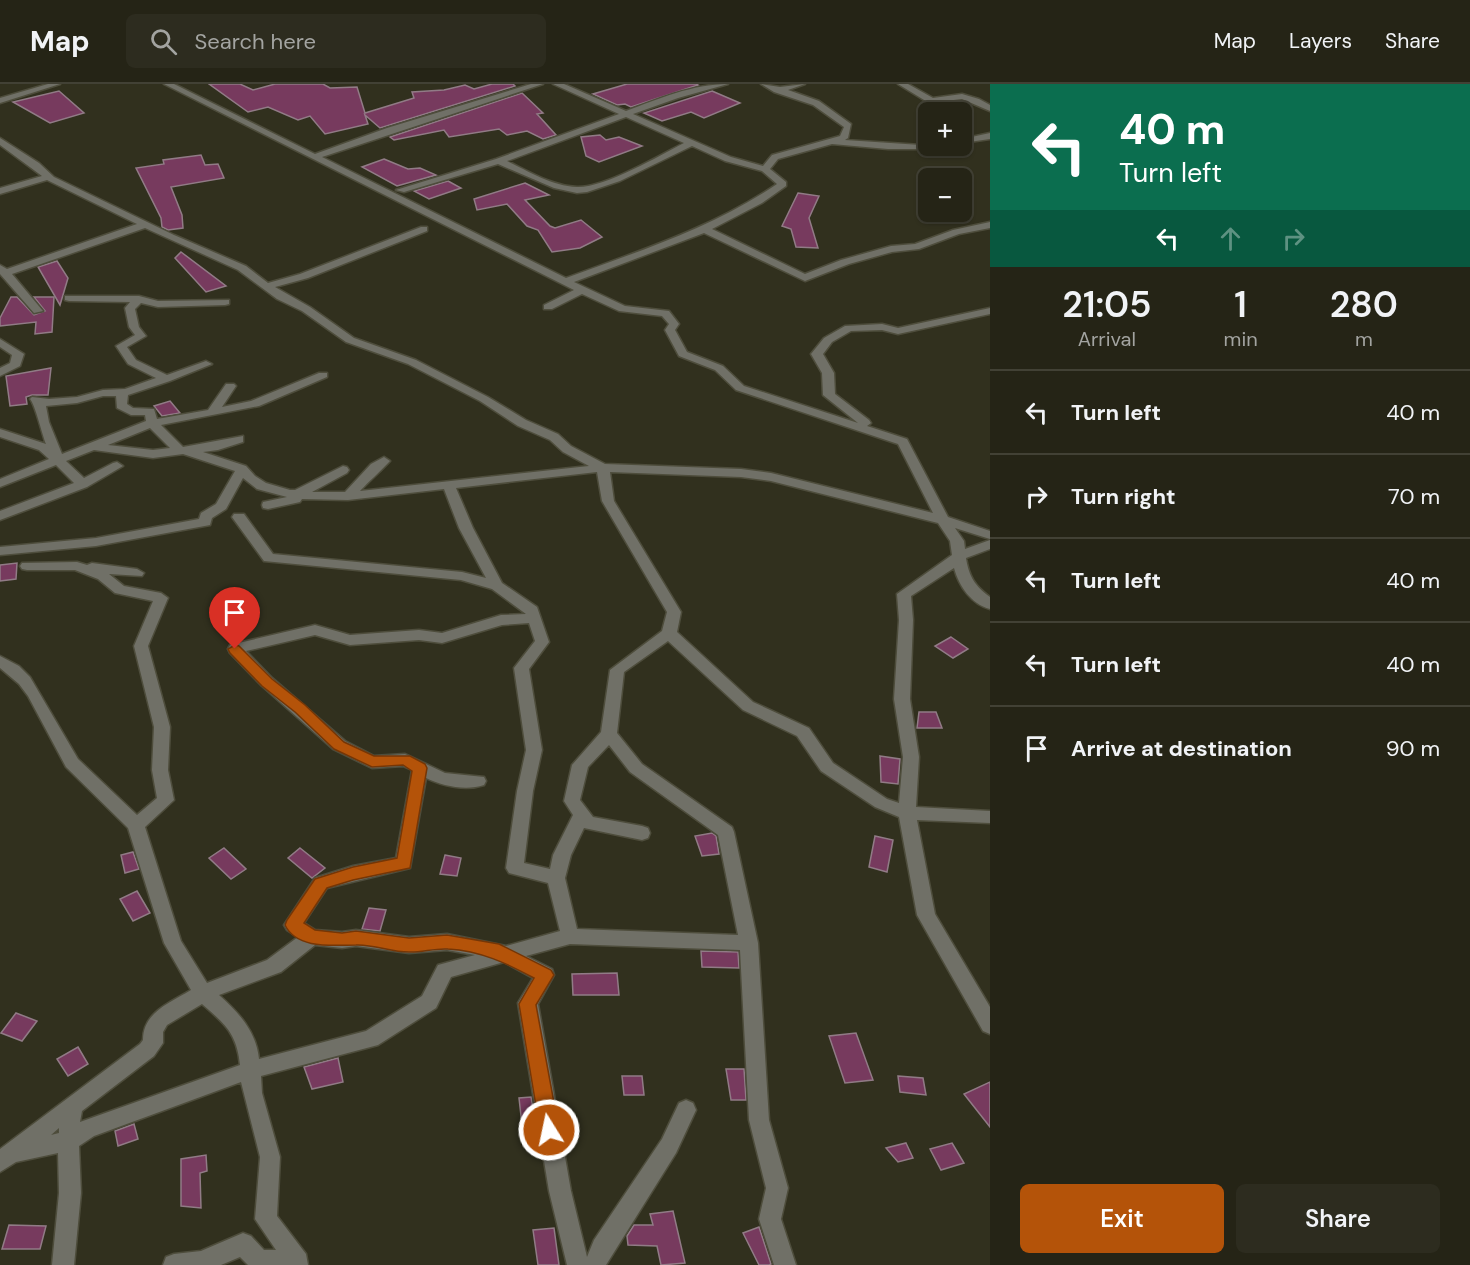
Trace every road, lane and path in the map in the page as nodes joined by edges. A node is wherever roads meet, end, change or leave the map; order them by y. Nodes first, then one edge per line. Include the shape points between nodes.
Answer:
1 (56, 84) edge
2 (168, 84) edge
3 (539, 84) edge
4 (557, 84) edge
5 (724, 84) edge
6 (765, 84) edge
7 (801, 84) edge
8 (902, 84) edge
9 (777, 90) junction
10 (0, 101) edge
11 (990, 109) edge
12 (627, 115) junction
13 (990, 136) edge
14 (972, 139) edge
15 (0, 141) edge
16 (826, 141) junction
17 (691, 143) junction
18 (918, 146) edge
19 (315, 157) junction
20 (499, 161) junction
21 (765, 169) junction
22 (48, 177) junction
23 (401, 190) dead end
24 (0, 191) edge
25 (145, 225) junction
26 (990, 225) edge
27 (424, 229) dead end
28 (704, 229) junction
29 (3, 270) edge
30 (567, 281) junction
31 (268, 286) junction
32 (582, 290) junction
33 (69, 298) dead end
34 (139, 299) junction
35 (225, 302) dead end
36 (548, 307) dead end
37 (38, 311) dead end
38 (990, 311) edge
39 (0, 342) edge
40 (206, 364) dead end
41 (0, 373) edge
42 (323, 375) dead end
43 (166, 379) junction
44 (230, 386) dead end
45 (122, 392) junction
46 (212, 413) junction
47 (152, 423) junction
48 (0, 433) edge
49 (239, 440) dead end
50 (903, 442) junction
51 (93, 446) junction
52 (178, 449) junction
53 (58, 460) junction
54 (384, 461) dead end
55 (117, 466) dead end
56 (603, 468) junction
57 (242, 469) junction
58 (343, 470) dead end
59 (0, 483) edge
60 (83, 484) junction
61 (449, 486) junction
62 (298, 494) junction
63 (348, 496) junction
64 (268, 505) dead end
65 (0, 516) edge
66 (239, 517) dead end
67 (944, 520) junction
68 (990, 536) edge
69 (990, 544) edge
70 (0, 551) edge
71 (960, 556) junction
72 (27, 566) dead end
73 (78, 566) junction
74 (137, 573) dead end
75 (497, 586) junction
76 (990, 604) edge
77 (534, 618) junction
78 (669, 633) junction
79 (0, 661) edge
80 (609, 734) junction
81 (420, 768) junction
82 (478, 781) dead end
83 (907, 813) junction
84 (582, 814) junction
85 (990, 817) edge
86 (136, 825) junction
87 (642, 833) dead end
88 (556, 878) junction
89 (570, 936) junction
90 (312, 937) junction
91 (749, 943) junction
92 (505, 954) junction
93 (203, 993) junction
94 (990, 1025) edge
95 (250, 1070) junction
96 (72, 1107) junction
97 (686, 1110) dead end
98 (68, 1141) junction
99 (6, 1157) edge
100 (63, 1265) edge
101 (174, 1265) edge
102 (578, 1265) edge
103 (595, 1265) edge
104 (785, 1265) edge

1 - 10 street
2 - 19 street
3 - 19 street
4 - 12 street
5 - 12 street via 675,96
6 - 9 street
7 - 9 street
8 - 11 street via 932,101 953,94 976,98
9 - 16 street via 816,103 848,126 844,138
12 - 17 street
12 - 20 street
13 - 14 street
15 - 22 street
16 - 18 street
16 - 21 street via 775,156
17 - 20 street via 637,170 579,190 555,185
17 - 21 street via 744,165
19 - 30 street
20 - 23 street
21 - 28 street via 783,184
22 - 24 street
22 - 25 street
25 - 29 street
25 - 31 street via 222,258
26 - 28 street via 916,247 854,259 805,279
27 - 31 street
28 - 30 street
29 - 37 street
30 - 32 street
31 - 56 street via 350,340 412,363 484,399
32 - 36 street
32 - 50 street via 623,309 664,313 674,324 670,330 683,354 718,368 740,388
33 - 34 street
34 - 35 street via 158,304
34 - 43 street via 130,308 134,327 141,336 121,346 132,362
38 - 50 street via 898,330 849,328 828,340 817,354 828,373 829,395 856,418
39 - 41 street via 18,354 16,364
40 - 43 street
42 - 46 street via 255,404
43 - 45 street
44 - 46 street
45 - 47 street via 121,406 130,411 150,412
45 - 53 street via 48,403 37,400
46 - 47 street
47 - 51 street
47 - 52 street
48 - 53 street via 43,447
49 - 52 street
50 - 67 street
51 - 52 street via 153,454
51 - 53 street
52 - 57 street
53 - 59 street
53 - 60 street
54 - 63 street
55 - 60 street
56 - 61 street
56 - 67 street via 765,476
56 - 78 street via 608,501 674,612
57 - 62 street via 248,479 265,488
57 - 70 street via 221,506 206,516 205,522 96,542
58 - 62 street
60 - 65 street
61 - 63 street
61 - 75 street
62 - 63 street
62 - 64 street via 295,499
66 - 75 street via 269,558 462,576
67 - 68 street
67 - 71 street via 957,541
69 - 71 street
71 - 76 street via 964,581
71 - 83 street via 904,594 902,699 911,757
72 - 73 street
73 - 74 street
73 - 86 street via 103,576 120,590 161,598 141,646 162,727 160,770 166,800
75 - 77 street via 532,610
77 - 81 street via 501,620 442,638 419,635 350,640 315,630 235,649 339,745 372,762 405,760
77 - 88 street via 542,642 521,668 534,750 515,868
78 - 80 street via 617,670
78 - 83 street via 748,706 803,732 827,767 881,803
79 - 86 street via 30,686 73,763
80 - 84 street via 579,765 572,801
80 - 91 street via 636,768 726,832
81 - 82 street via 443,779
81 - 90 street via 404,863 321,883 293,925
83 - 85 street
83 - 94 street via 926,915
84 - 87 street via 588,823
84 - 88 street via 561,855
86 - 93 street via 173,943
88 - 89 street
89 - 91 street
89 - 92 street
90 - 92 street via 409,945 447,942
90 - 93 street via 274,966
91 - 104 street via 759,1120 777,1188 770,1219
92 - 95 street via 445,971 429,1002 371,1039
92 - 102 street via 545,975 528,1004 560,1191
93 - 95 street via 234,1020 248,1046
93 - 96 street via 159,1018 153,1043 147,1050
95 - 98 street via 87,1129
95 - 101 street via 252,1093 270,1157 266,1219 298,1262 259,1261 243,1244 202,1262
96 - 98 street
96 - 99 street
97 - 103 street via 669,1146 602,1248
98 - 99 street
98 - 100 street via 70,1193

